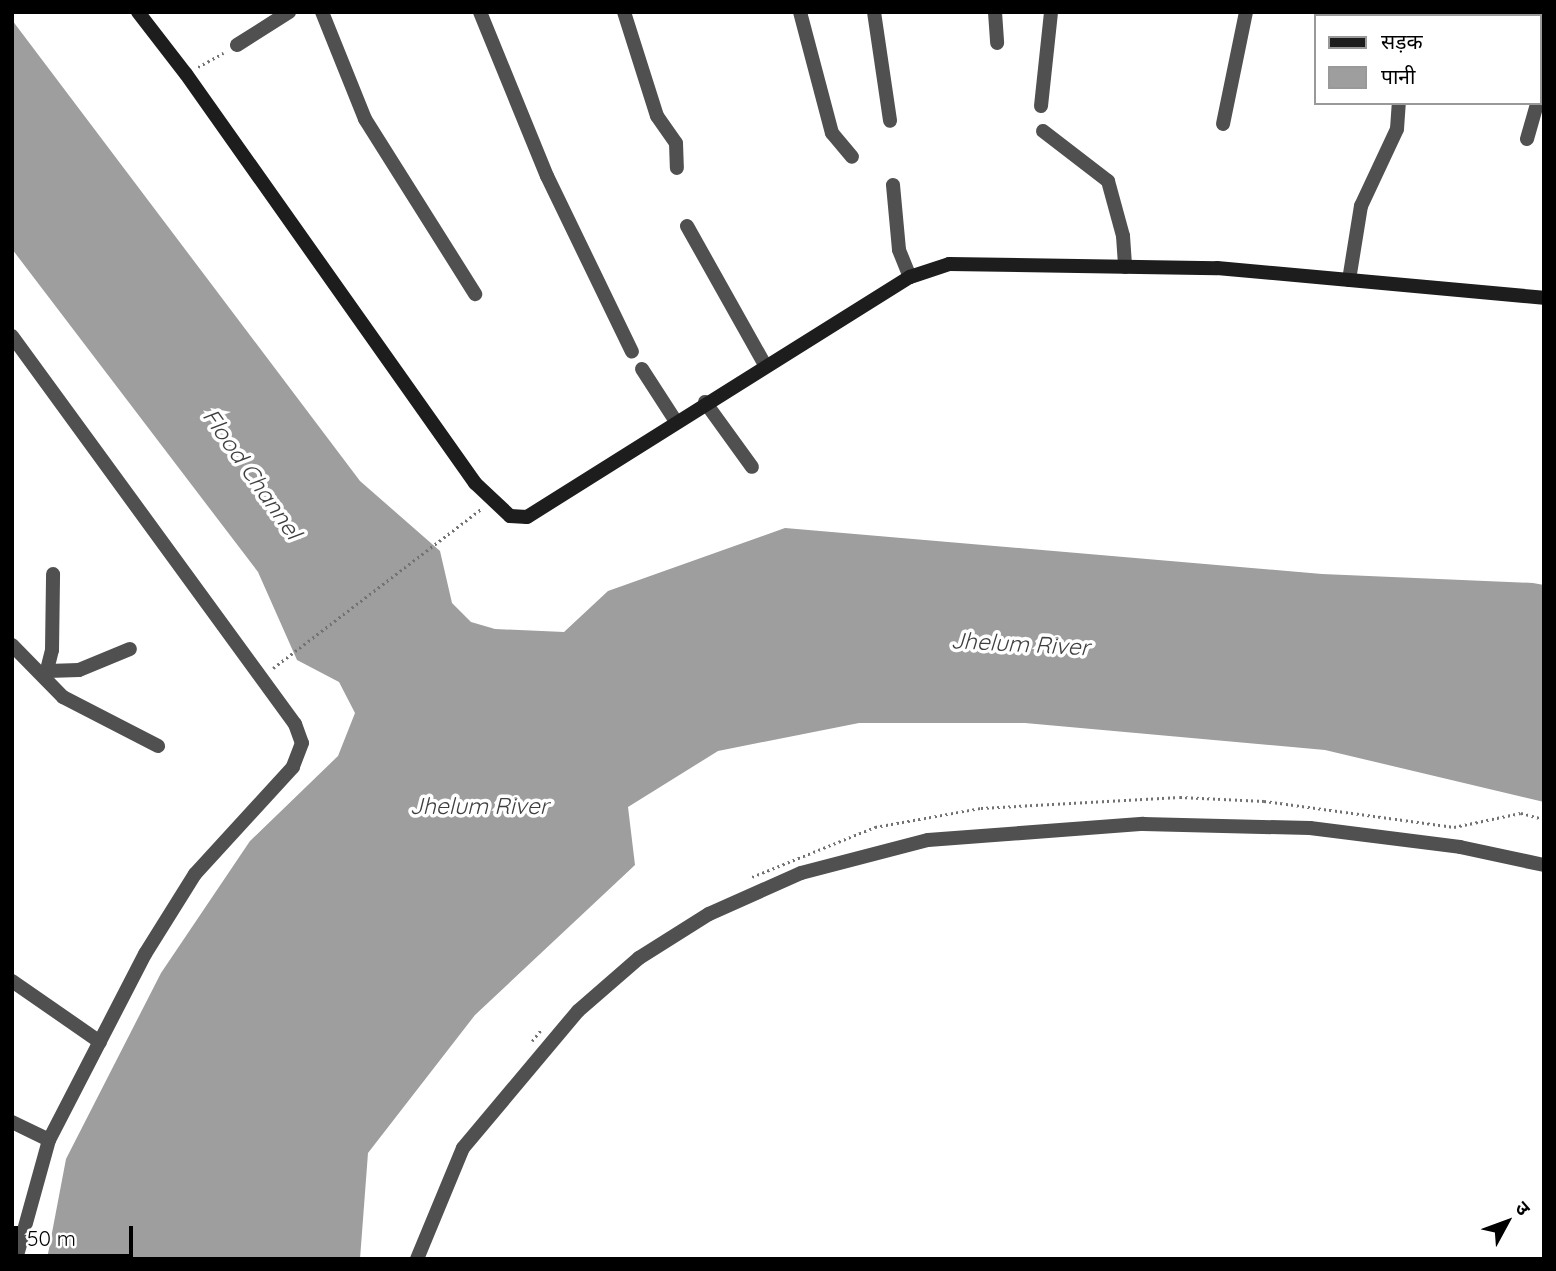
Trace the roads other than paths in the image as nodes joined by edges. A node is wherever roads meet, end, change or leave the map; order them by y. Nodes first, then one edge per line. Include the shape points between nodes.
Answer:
1 (138, 12) edge
2 (322, 12) edge
3 (480, 12) edge
4 (624, 12) edge
5 (800, 12) edge
6 (874, 12) edge
7 (995, 12) edge
8 (1051, 12) edge
9 (1246, 12) edge
10 (281, 14) edge
11 (997, 43) dead end
12 (237, 45) road end
13 (1399, 105) edge
14 (1536, 105) edge
15 (1041, 106) dead end
16 (890, 121) dead end
17 (1223, 124) dead end
18 (1043, 131) dead end
19 (1527, 139) dead end
20 (852, 157) dead end
21 (677, 168) dead end
22 (894, 185) dead end
23 (687, 226) dead end
24 (1125, 267) junction
25 (910, 277) junction
26 (1349, 280) junction
27 (475, 294) dead end
28 (1544, 298) edge
29 (12, 336) edge
30 (632, 352) dead end
31 (765, 365) junction
32 (642, 369) dead end
33 (705, 402) junction
34 (675, 421) junction
35 (752, 467) dead end
36 (53, 574) dead end
37 (12, 645) edge
38 (130, 649) dead end
39 (46, 674) junction
40 (158, 746) dead end
41 (1544, 865) edge
42 (12, 981) edge
43 (100, 1042) junction
44 (12, 1122) edge
45 (49, 1140) junction
46 (16, 1259) edge
47 (416, 1259) edge

1 - 34 main road via 475,483 510,516 527,517
2 - 27 street via 365,119
3 - 30 street via 547,176
4 - 21 street via 657,116 676,143
5 - 20 street via 832,133
6 - 16 street
7 - 11 street
8 - 15 street
9 - 17 street
10 - 12 street
13 - 26 street via 1396,129 1361,206
14 - 19 street
18 - 24 street via 1108,181 1123,236
22 - 25 street via 899,250
23 - 31 street
24 - 25 main road via 949,264
24 - 26 main road via 1217,268
25 - 31 main road
26 - 28 main road
29 - 43 street via 295,724 302,743 293,768 195,874 145,954
31 - 33 main road
32 - 34 street
33 - 34 main road
33 - 35 street
36 - 39 street
37 - 39 street
38 - 39 street via 79,670
39 - 40 street via 64,697
41 - 47 street via 1460,847 1310,828 1143,824 928,840 802,873 709,914 639,958 578,1011 463,1148
42 - 43 street
43 - 45 street
44 - 45 street
45 - 46 street

